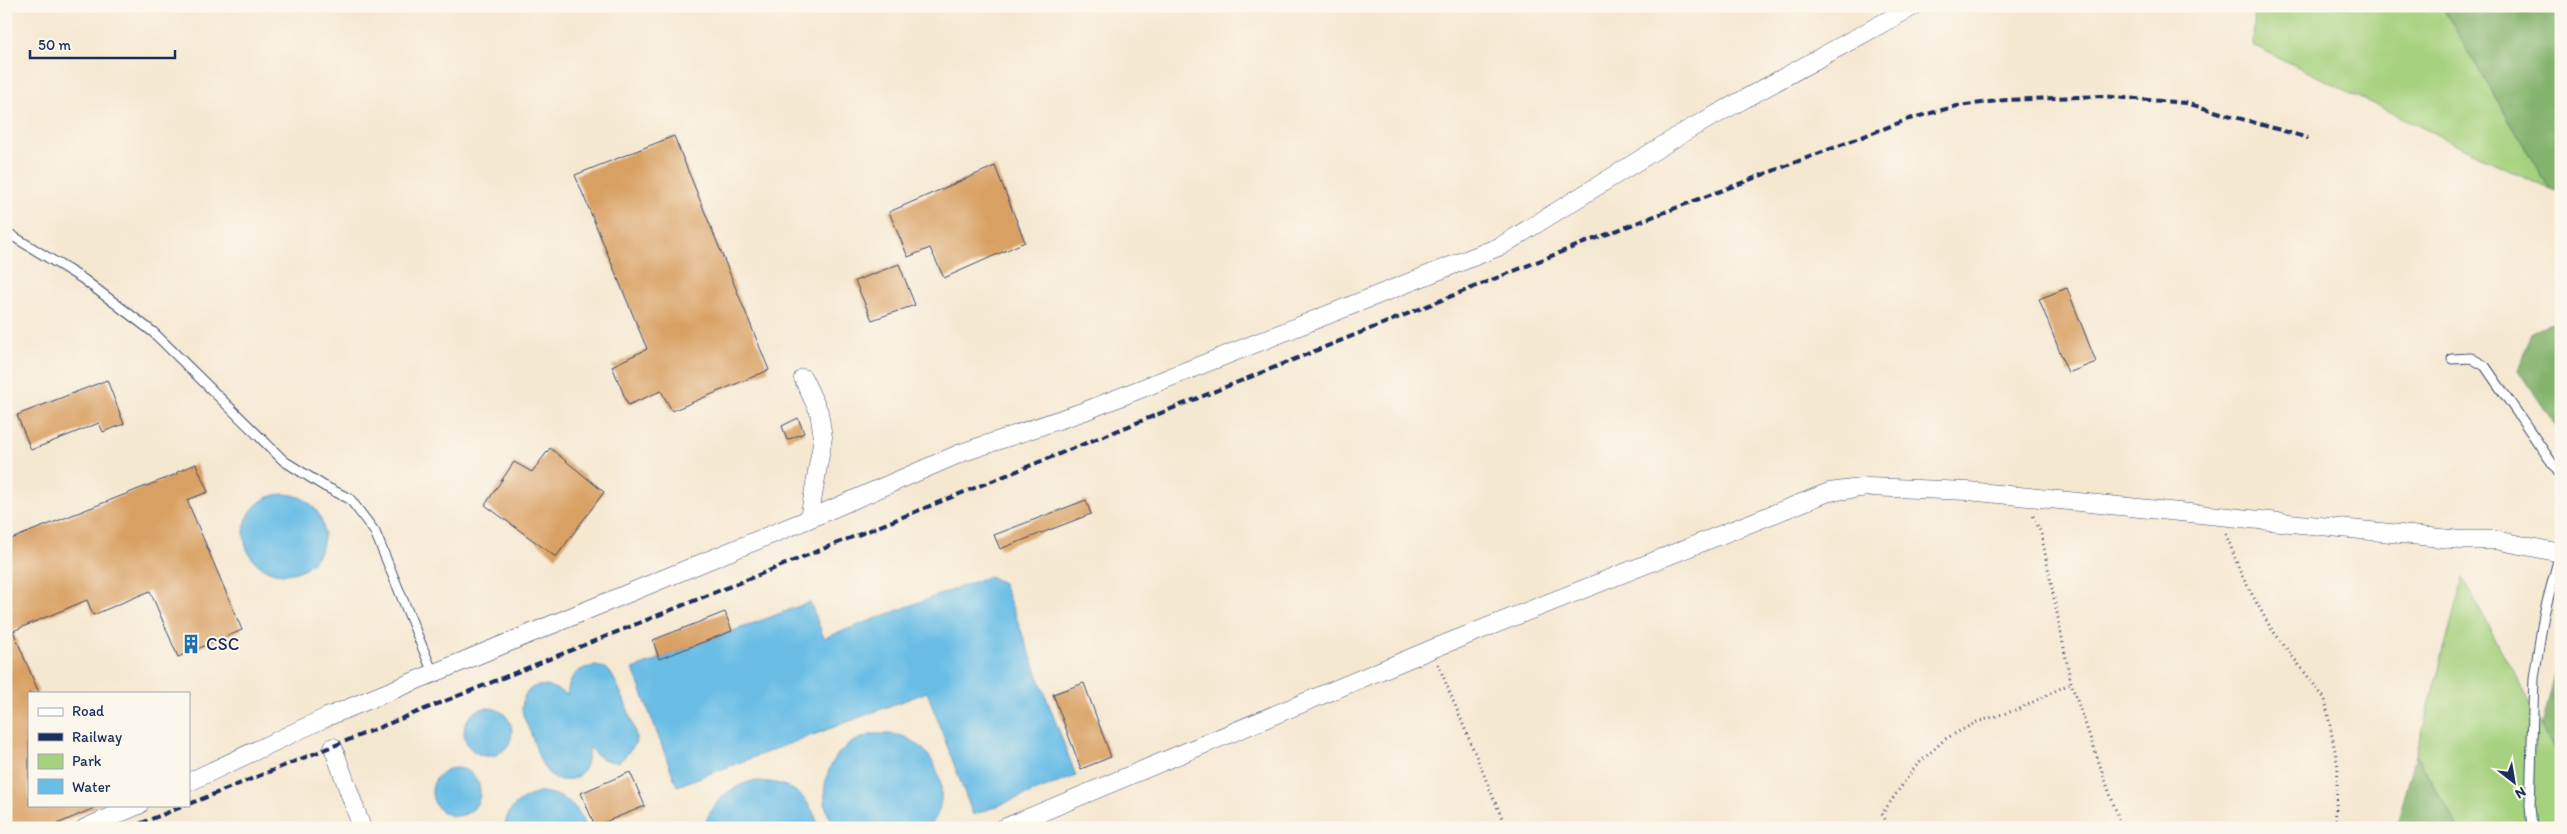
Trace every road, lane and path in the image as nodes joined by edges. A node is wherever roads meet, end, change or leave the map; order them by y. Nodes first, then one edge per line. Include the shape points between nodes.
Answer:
1 (1914, 6) edge
2 (6, 232) edge
3 (2452, 359) dead end
4 (803, 378) dead end
5 (2561, 476) edge
6 (2025, 497) junction
7 (2220, 517) junction
8 (809, 519) junction
9 (2560, 553) edge
10 (1432, 649) junction
11 (433, 673) junction
12 (2072, 683) junction
13 (334, 747) dead end
14 (190, 782) edge
15 (137, 806) edge
16 (85, 828) edge
17 (362, 828) edge
18 (1004, 828) edge
19 (1506, 828) edge
20 (1890, 828) edge
21 (2122, 828) edge
22 (2335, 828) edge
23 (2532, 828) edge

1 - 8 street via 1686,131 1501,246 1085,411 961,452
2 - 11 lane via 83,279 153,332 284,460 350,499 375,532
3 - 5 lane via 2471,358 2486,366
4 - 8 street via 819,412 823,437
6 - 7 street
6 - 10 street via 1868,486 1829,492
6 - 12 path via 2040,533
7 - 9 street via 2461,540 2495,540
7 - 22 path via 2242,574 2270,627 2325,700 2338,767
8 - 11 street
9 - 23 lane via 2544,614 2534,678
10 - 18 street
10 - 19 path
11 - 14 street via 327,717
12 - 20 path via 2019,709 1977,722 1945,739 1914,767 1882,814
12 - 21 path
13 - 17 street
15 - 16 street

